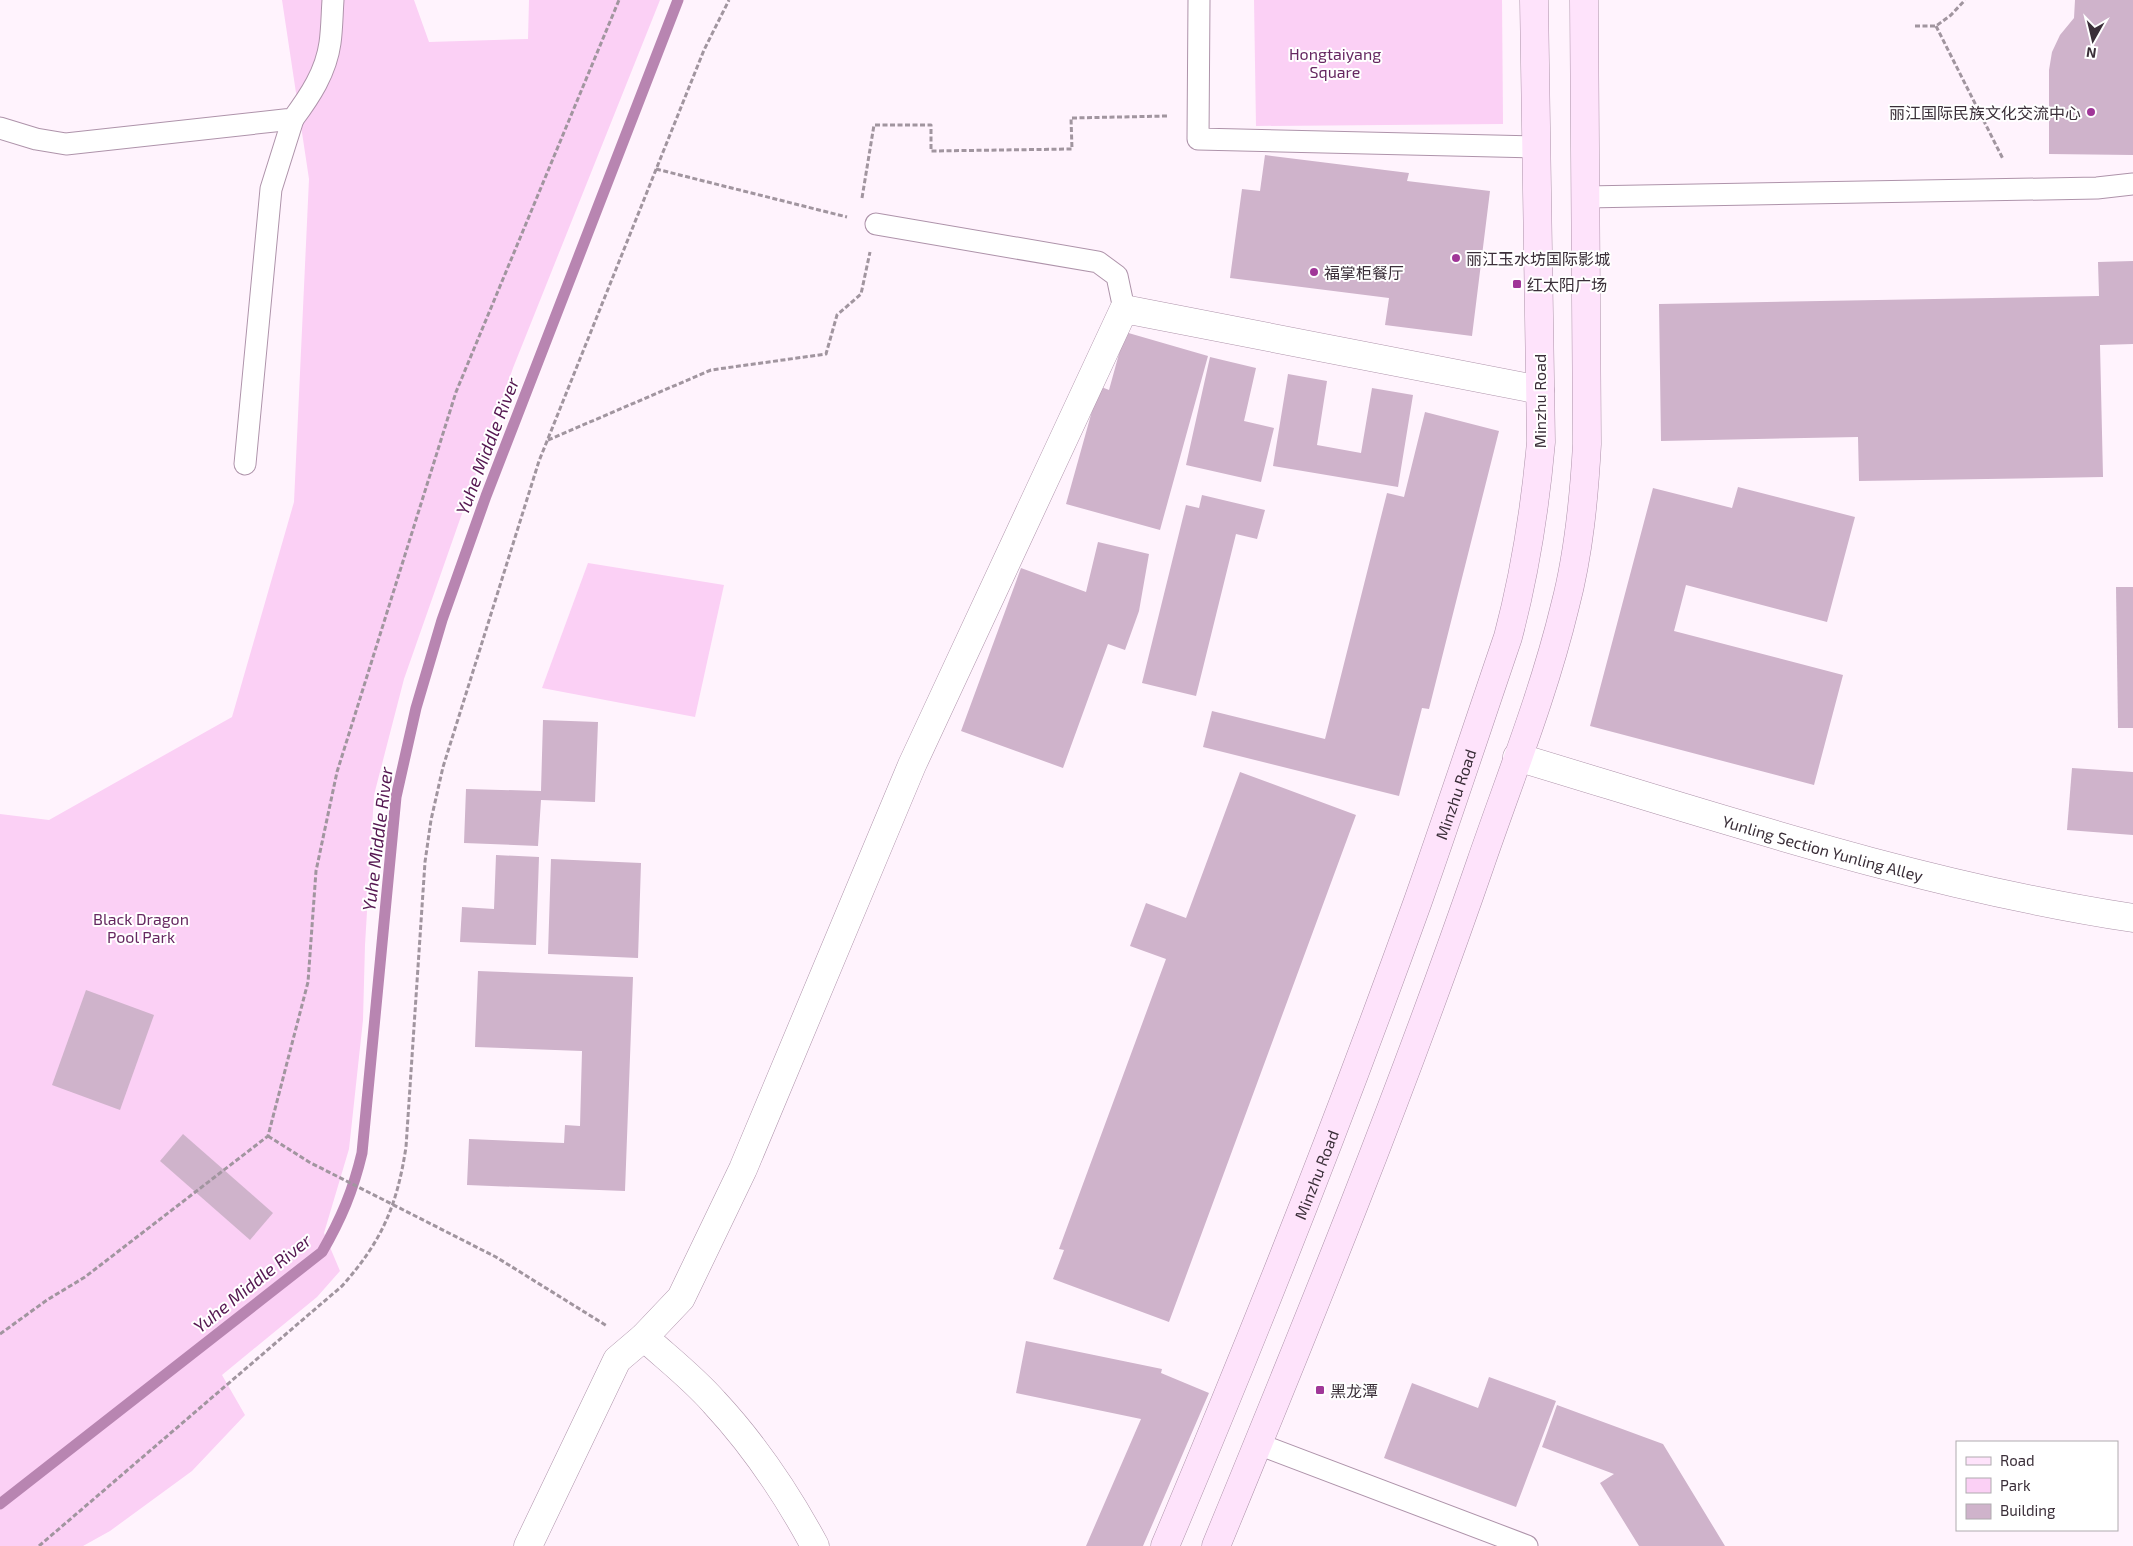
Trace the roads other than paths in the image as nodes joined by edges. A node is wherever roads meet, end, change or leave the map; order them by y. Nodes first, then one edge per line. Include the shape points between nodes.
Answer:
1 (333, 0) edge
2 (1199, 0) edge
3 (1534, 0) edge
4 (1584, 0) edge
5 (293, 119) junction
6 (0, 128) edge
7 (1537, 146) junction
8 (2133, 184) edge
9 (1586, 197) junction
10 (867, 222) road end
11 (1124, 309) junction
12 (1540, 390) junction
13 (245, 464) dead end
14 (1517, 757) junction
15 (2133, 918) edge
16 (639, 1341) junction
17 (1258, 1444) junction
18 (528, 1546) edge
19 (815, 1546) edge
20 (1164, 1546) edge
21 (1216, 1546) edge
22 (1527, 1546) edge

1 - 5 lane via 330,44 322,71 310,97
2 - 7 lane via 1198,139
3 - 7 main road, Minzhu Road
4 - 9 main road
5 - 6 lane via 66,144
5 - 13 lane via 271,189
7 - 12 main road, Minzhu Road
8 - 9 lane via 2018,190
9 - 14 main road via 1588,444 1584,500 1566,604
10 - 11 lane via 1098,262 1117,276
11 - 12 street
11 - 16 street via 912,765 743,1169 681,1298
12 - 20 main road, Minzhu Road via 1536,495 1526,565 1508,638 1418,900 1338,1117 1254,1331
14 - 15 street, Yunling Section Yunling Alley via 1874,864 2073,909
14 - 17 main road via 1382,1133
16 - 18 street via 617,1360
16 - 19 street via 714,1401 744,1436 781,1489
17 - 21 main road
17 - 22 lane

